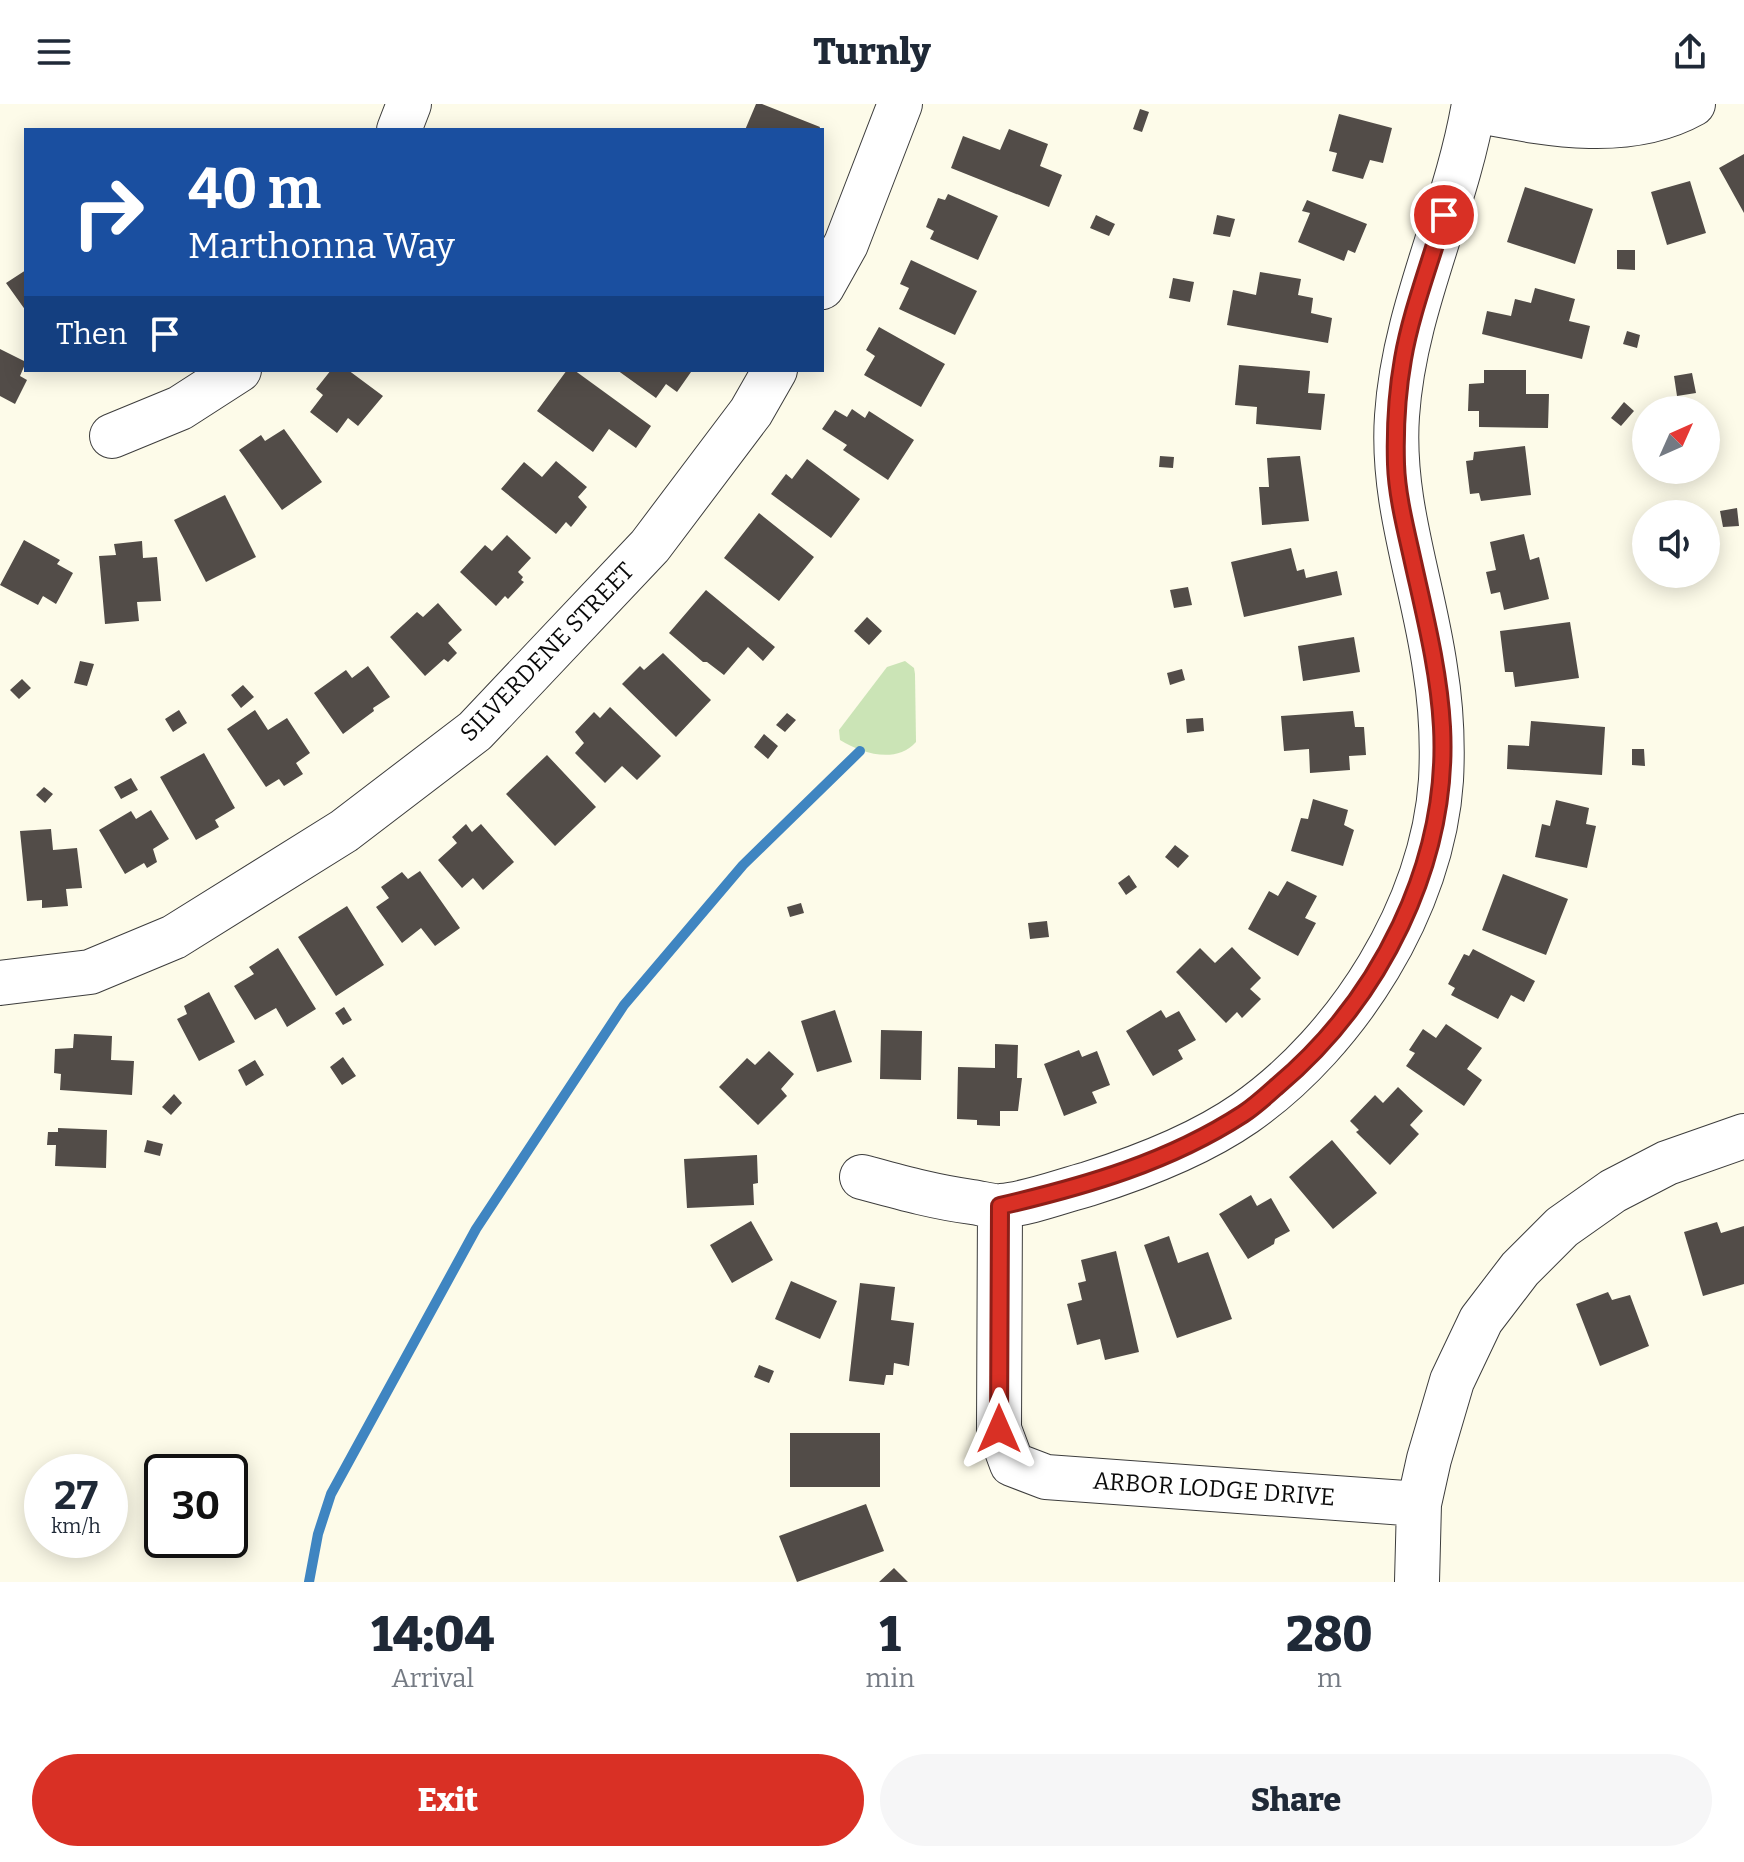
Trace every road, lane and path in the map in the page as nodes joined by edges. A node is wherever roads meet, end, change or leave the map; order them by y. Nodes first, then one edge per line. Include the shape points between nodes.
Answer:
1 (409, 104) edge
2 (900, 104) edge
3 (1693, 104) edge
4 (1474, 107) edge
5 (400, 128) edge
6 (824, 283) edge
7 (236, 372) edge
8 (774, 372) edge
9 (112, 436) dead end
10 (0, 983) edge
11 (1744, 1136) edge
12 (862, 1177) dead end
13 (1000, 1206) junction
14 (1419, 1504) junction
15 (1417, 1582) edge

1 - 5 street
2 - 6 street via 846,244
3 - 4 street via 1640,123 1576,126
4 - 13 street via 1404,357 1397,417 1398,481 1442,727 1441,783 1412,900 1377,969 1343,1019 1300,1067 1245,1113 1124,1173
7 - 9 street via 180,408
8 - 10 street, SILVERDENE STREET via 751,412 650,546 475,731 344,831 174,937 90,972
11 - 14 street via 1667,1163 1613,1191 1562,1227 1520,1269 1481,1320 1452,1381
12 - 13 street via 931,1196
13 - 14 street, ARBOR LODGE DRIVE via 999,1429 1012,1464 1046,1477
14 - 15 street

